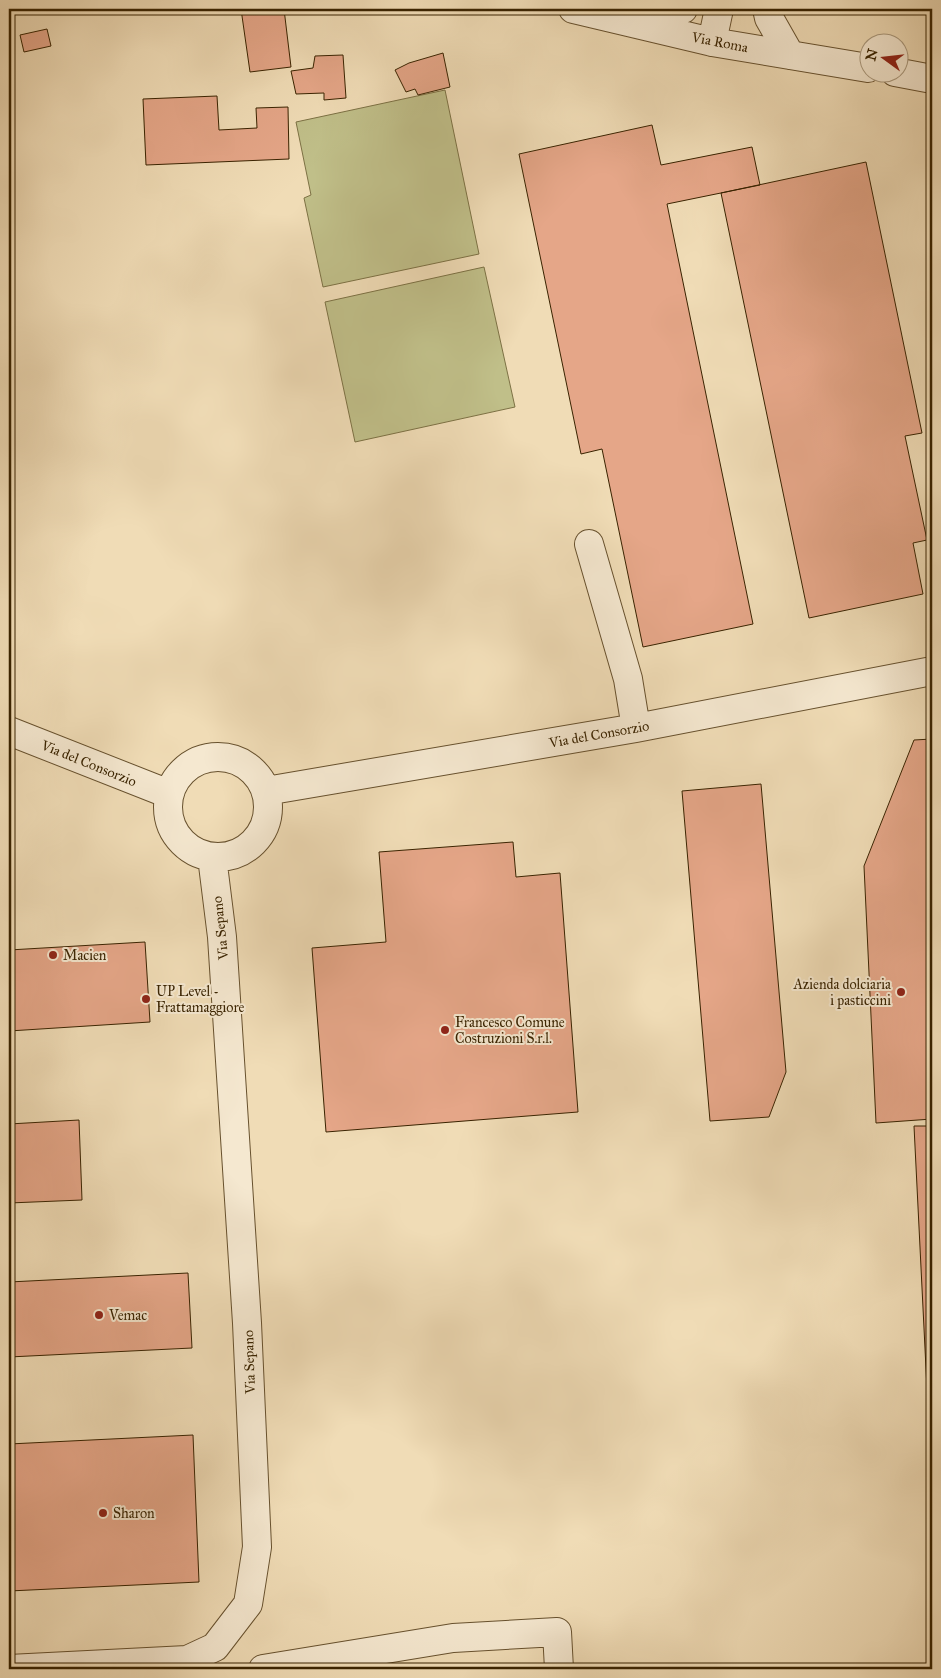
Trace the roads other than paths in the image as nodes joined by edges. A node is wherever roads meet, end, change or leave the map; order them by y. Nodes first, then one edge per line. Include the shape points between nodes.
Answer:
1 (574, 9) edge
2 (683, 9) edge
3 (719, 9) edge
4 (767, 9) edge
5 (639, 24) junction
6 (712, 42) junction
7 (790, 55) junction
8 (858, 66) edge
9 (908, 74) edge
10 (932, 79) edge
11 (589, 544) dead end
12 (932, 670) edge
13 (636, 728) junction
14 (9, 731) edge
15 (266, 791) junction
16 (169, 794) junction
17 (212, 857) junction
18 (9, 1669) edge
19 (263, 1669) edge
20 (559, 1669) edge

1 - 5 street, Via Roma
2 - 5 street
3 - 6 street
4 - 7 street via 768,18
5 - 6 street, Via Roma
6 - 7 street, Via Roma
7 - 8 street, Via Roma
9 - 10 street
11 - 13 street via 628,679
12 - 13 street, Via del Consorzio
13 - 15 street, Via del Consorzio
14 - 16 street, Via del Consorzio
15 - 16 street via 247,766 232,758 216,757 186,768
15 - 17 street via 266,824 257,839 244,850
16 - 17 street via 168,812 172,828 195,852
17 - 18 street, Via Sepano via 222,937 248,1333 257,1547 248,1604 215,1647 187,1660
19 - 20 street via 453,1638 557,1632

